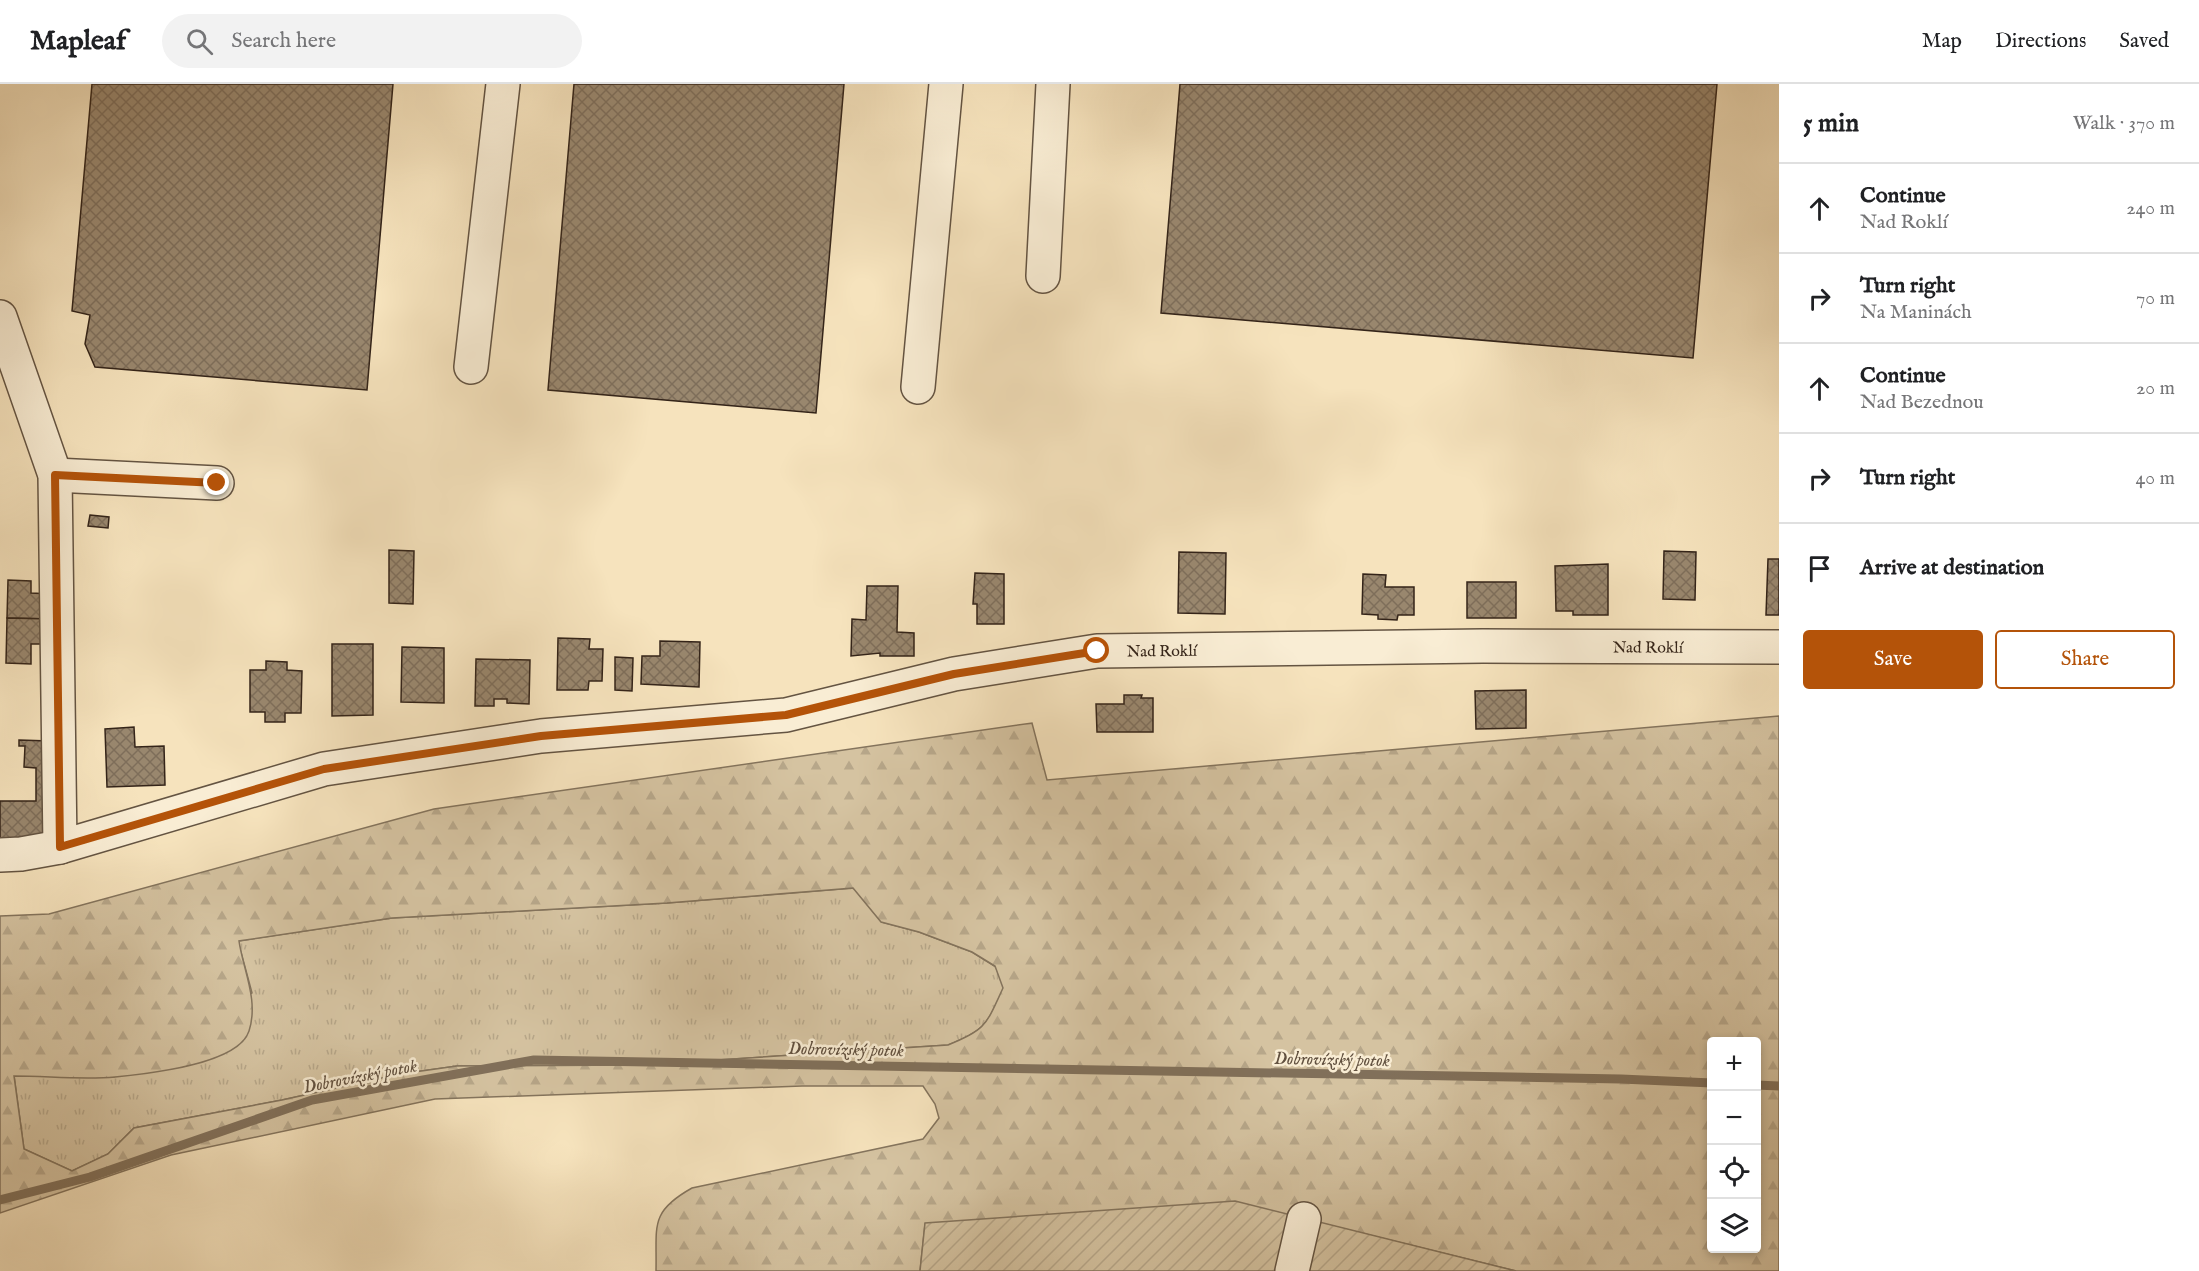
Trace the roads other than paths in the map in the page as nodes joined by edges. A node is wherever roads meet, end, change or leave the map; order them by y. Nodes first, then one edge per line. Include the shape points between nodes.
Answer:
1 (503, 84) edge
2 (946, 84) edge
3 (1053, 84) edge
4 (1043, 276) dead end
5 (0, 317) edge
6 (471, 367) dead end
7 (918, 387) dead end
8 (55, 475) junction
9 (217, 483) dead end
10 (1779, 647) edge
11 (60, 847) junction
12 (0, 855) edge
13 (1304, 1219) dead end
14 (1292, 1271) edge

1 - 6 street
2 - 7 street
3 - 4 street
5 - 8 street
8 - 9 street
8 - 11 street
10 - 11 street, Nad Roklí via 1097,651 954,674 786,715 541,736 324,769
11 - 12 street, Nad Roklí
13 - 14 street

